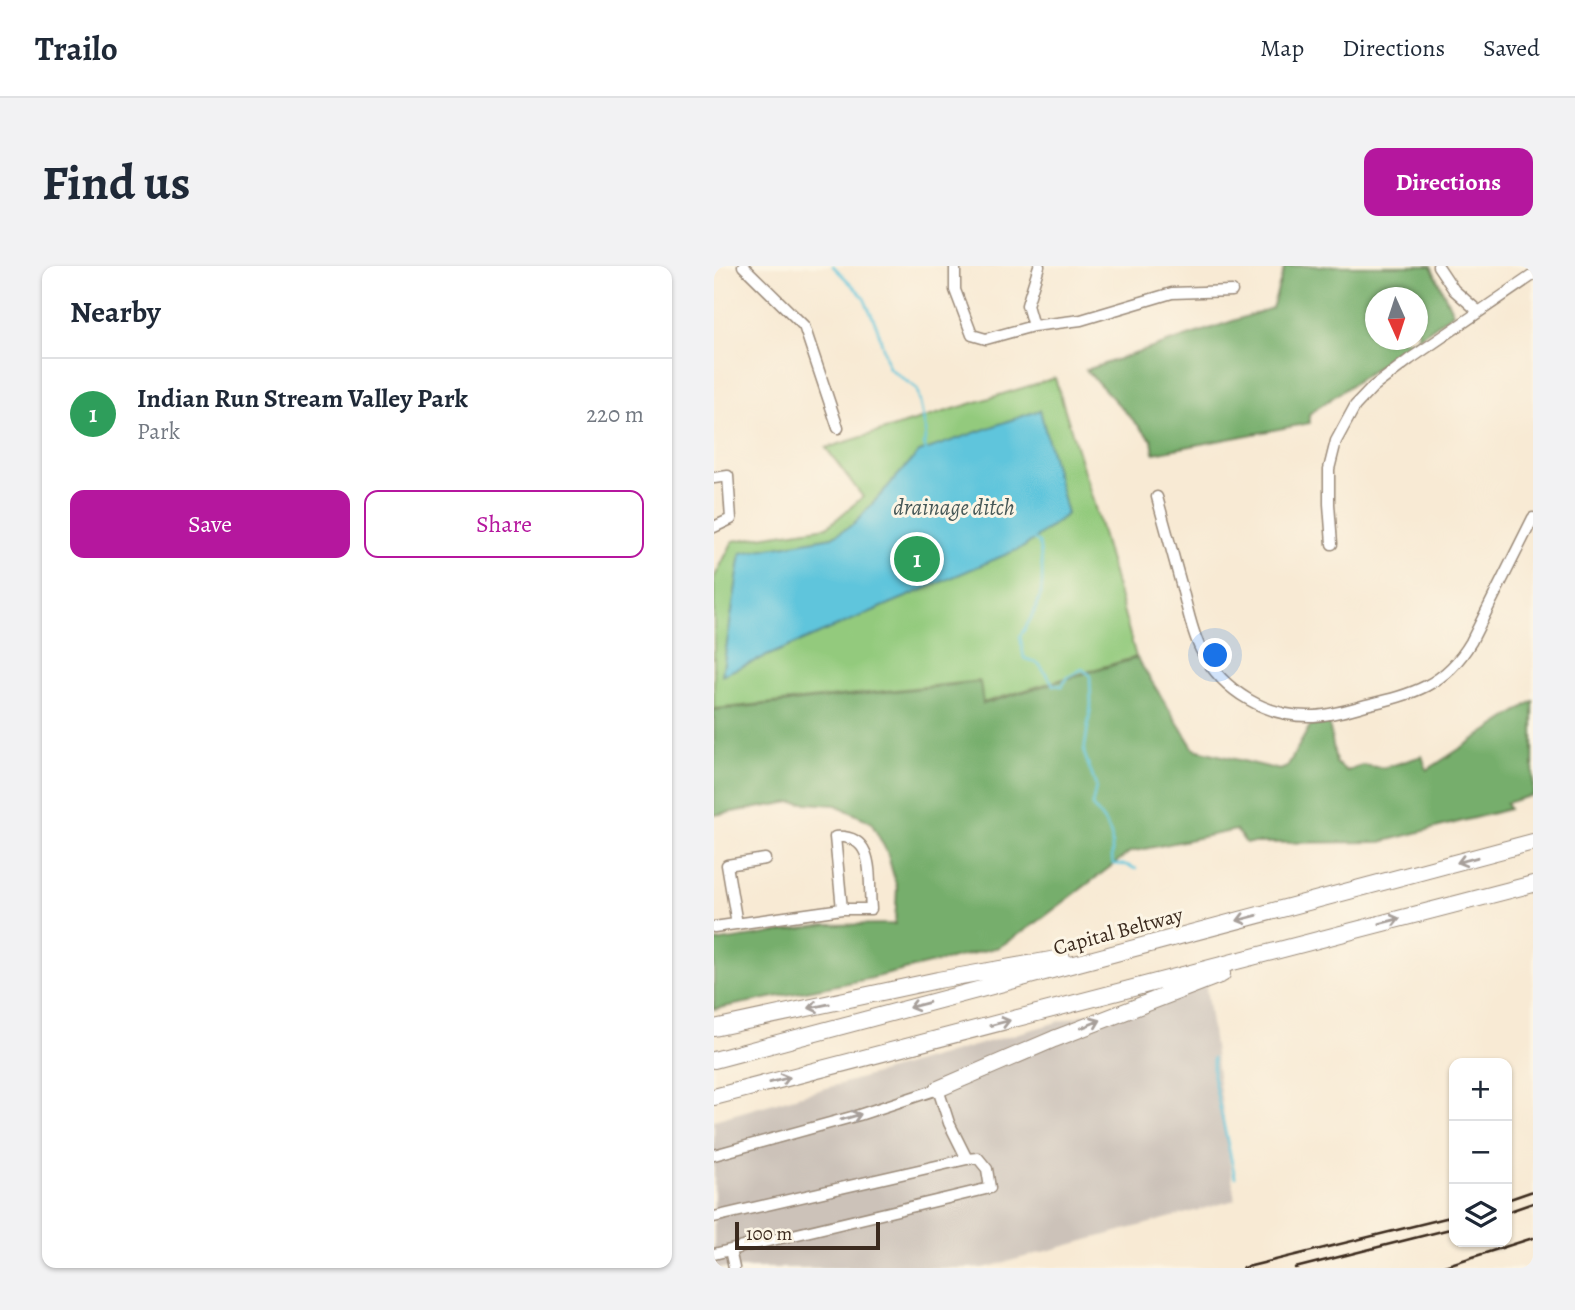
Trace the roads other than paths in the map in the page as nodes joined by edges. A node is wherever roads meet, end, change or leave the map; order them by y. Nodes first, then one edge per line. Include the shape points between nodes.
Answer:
1 (743, 266) edge
2 (955, 266) edge
3 (1039, 266) edge
4 (1438, 266) edge
5 (1533, 275) edge
6 (1232, 291) dead end
7 (1478, 311) junction
8 (1033, 326) junction
9 (838, 428) dead end
10 (714, 478) edge
11 (1157, 497) dead end
12 (1533, 518) edge
13 (714, 527) edge
14 (1332, 544) dead end
15 (1533, 842) edge
16 (765, 859) dead end
17 (1533, 884) edge
18 (842, 909) junction
19 (737, 924) junction
20 (714, 927) edge
21 (1324, 937) junction
22 (1175, 938) junction
23 (714, 1028) edge
24 (714, 1060) edge
25 (938, 1089) junction
26 (714, 1097) edge
27 (714, 1155) edge
28 (967, 1159) junction
29 (714, 1217) edge
30 (730, 1250) junction
31 (714, 1254) edge
32 (734, 1268) edge

1 - 9 street via 804,326
2 - 8 street via 955,290 972,335 986,339
3 - 8 street via 1027,305
4 - 7 street via 1454,290
5 - 7 street
6 - 8 street via 1172,293 1082,320
7 - 14 street via 1373,387 1347,418 1329,469
10 - 13 street via 728,476 732,519
11 - 12 street via 1195,636 1210,665 1248,699 1297,716 1327,715 1409,695 1441,677 1471,642
15 -> 22 highway, Capital Beltway
16 - 19 street via 726,865
21 -> 17 highway
18 - 18 street via 835,837 848,836 866,849 871,909
18 - 19 street
19 - 20 street
25 -> 21 highway via 1148,1002
26 -> 21 highway
22 -> 23 highway
22 -> 24 highway, Capital Beltway
27 -> 25 street
25 - 28 street
28 - 29 street
28 - 30 street via 978,1158 987,1170 989,1188
30 - 31 street
30 - 32 street

